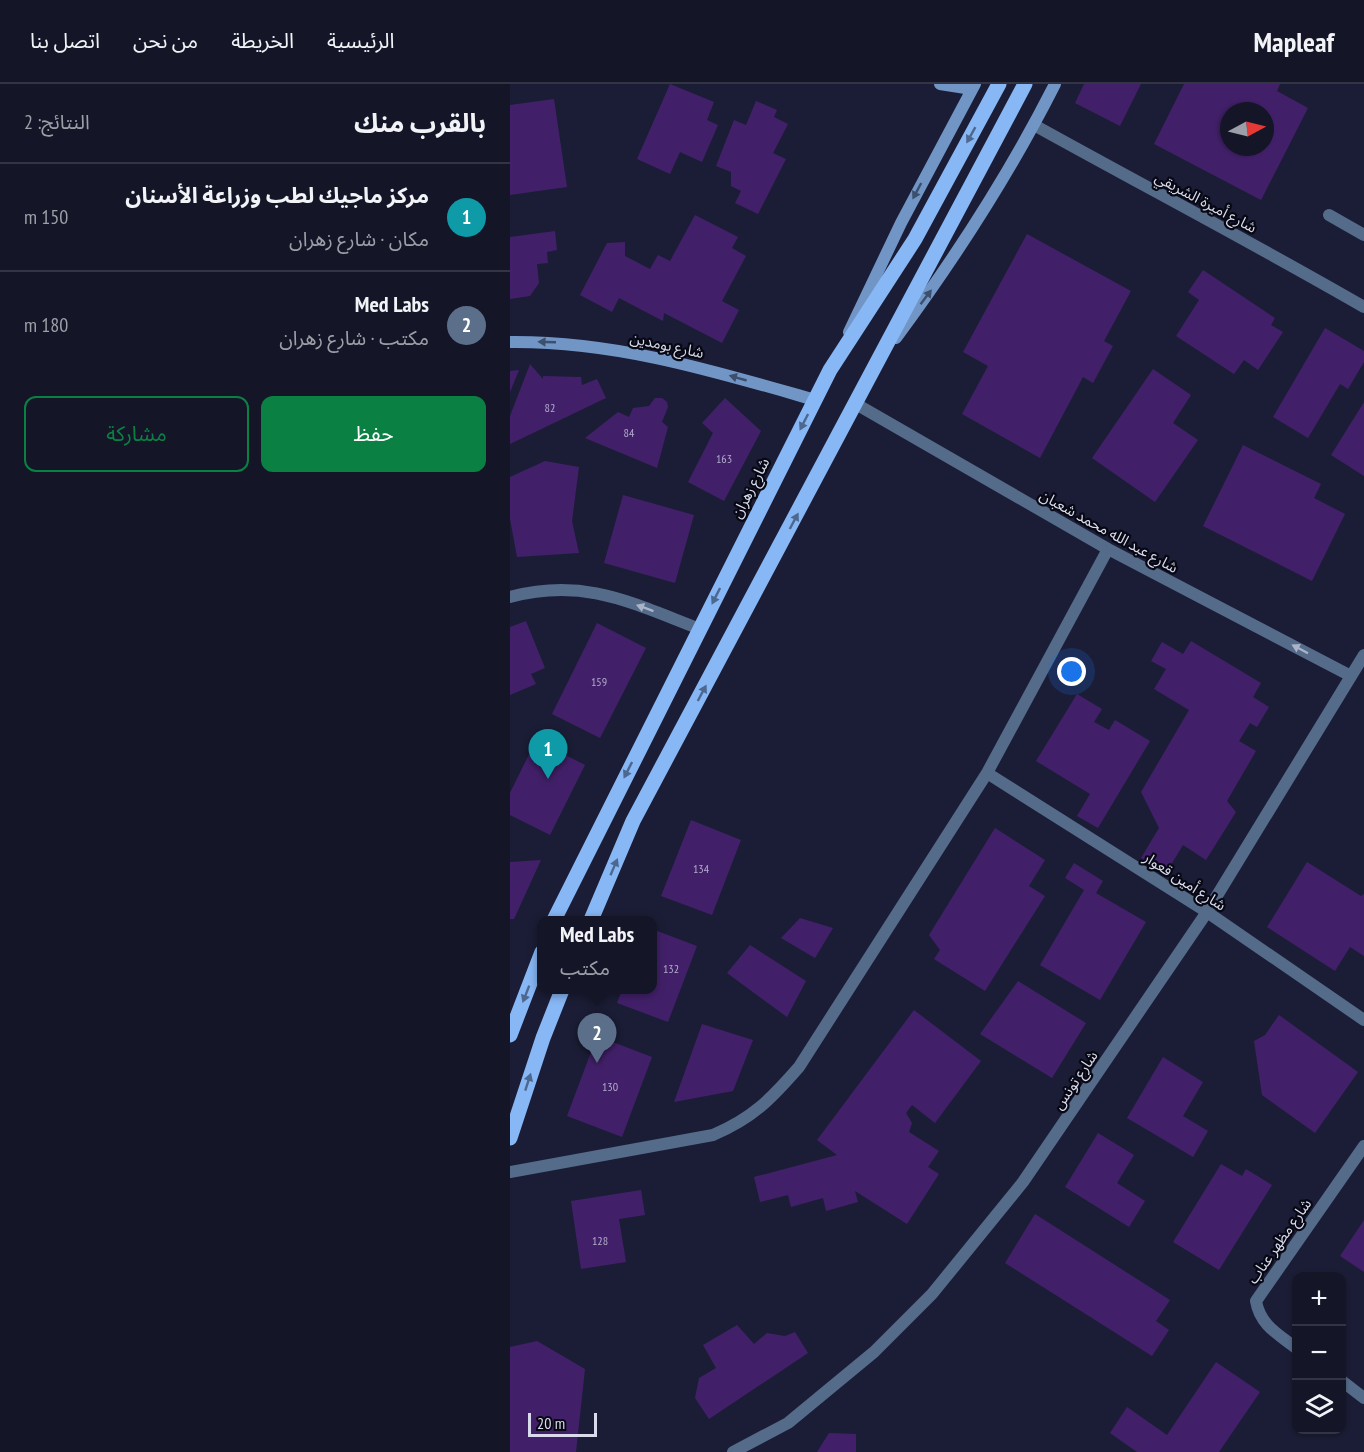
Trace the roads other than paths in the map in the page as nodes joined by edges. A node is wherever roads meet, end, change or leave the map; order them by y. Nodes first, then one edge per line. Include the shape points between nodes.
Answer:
1 (940, 84) edge
2 (999, 84) edge
3 (1025, 84) edge
4 (1055, 84) edge
5 (973, 86) edge
6 (1034, 125) junction
7 (1329, 215) dead end
8 (1364, 235) edge
9 (1364, 307) edge
10 (510, 342) edge
11 (879, 360) junction
12 (830, 370) junction
13 (814, 400) junction
14 (856, 404) junction
15 (1108, 549) junction
16 (510, 597) edge
17 (700, 629) junction
18 (1364, 655) edge
19 (1352, 676) junction
20 (987, 773) junction
21 (1207, 912) junction
22 (556, 916) edge
23 (593, 916) edge
24 (537, 965) edge
25 (560, 994) edge
26 (1364, 1020) edge
27 (510, 1035) edge
28 (510, 1138) edge
29 (1364, 1146) edge
30 (510, 1172) edge
31 (1292, 1345) edge
32 (1346, 1385) edge
33 (1364, 1398) edge
34 (733, 1452) edge

1 - 5 main road
2 -> 12 main road, شارع زهران via 915,239
3 - 11 main road
4 - 6 main road
5 -> 12 main road
6 - 9 street, شارع أميرة الشريقي
11 -> 6 main road via 937,283
7 - 8 street
13 -> 10 main road, شارع بومدين via 658,357 585,345
11 - 14 main road
12 - 13 main road, شارع زهران
13 -> 17 main road, شارع زهران
14 - 15 street, شارع عبد الله محمد شعبان
23 -> 14 main road via 633,821
19 -> 15 street, شارع عبد الله محمد شعبان
15 - 20 street
17 -> 16 street via 589,591 548,590
17 -> 22 main road, شارع زهران
18 - 19 street, شارع تونس
19 - 21 street, شارع تونس
20 - 21 street, شارع أمين قعوار
20 - 30 street via 799,1068 765,1105 741,1123 713,1135
21 - 26 street, شارع أمين قعوار
21 - 34 street, شارع تونس via 1023,1182 932,1294 874,1352 788,1423
24 -> 27 main road
28 -> 25 main road
29 - 31 street, شارع مظهر عناب via 1256,1301 1263,1323
32 - 33 street

